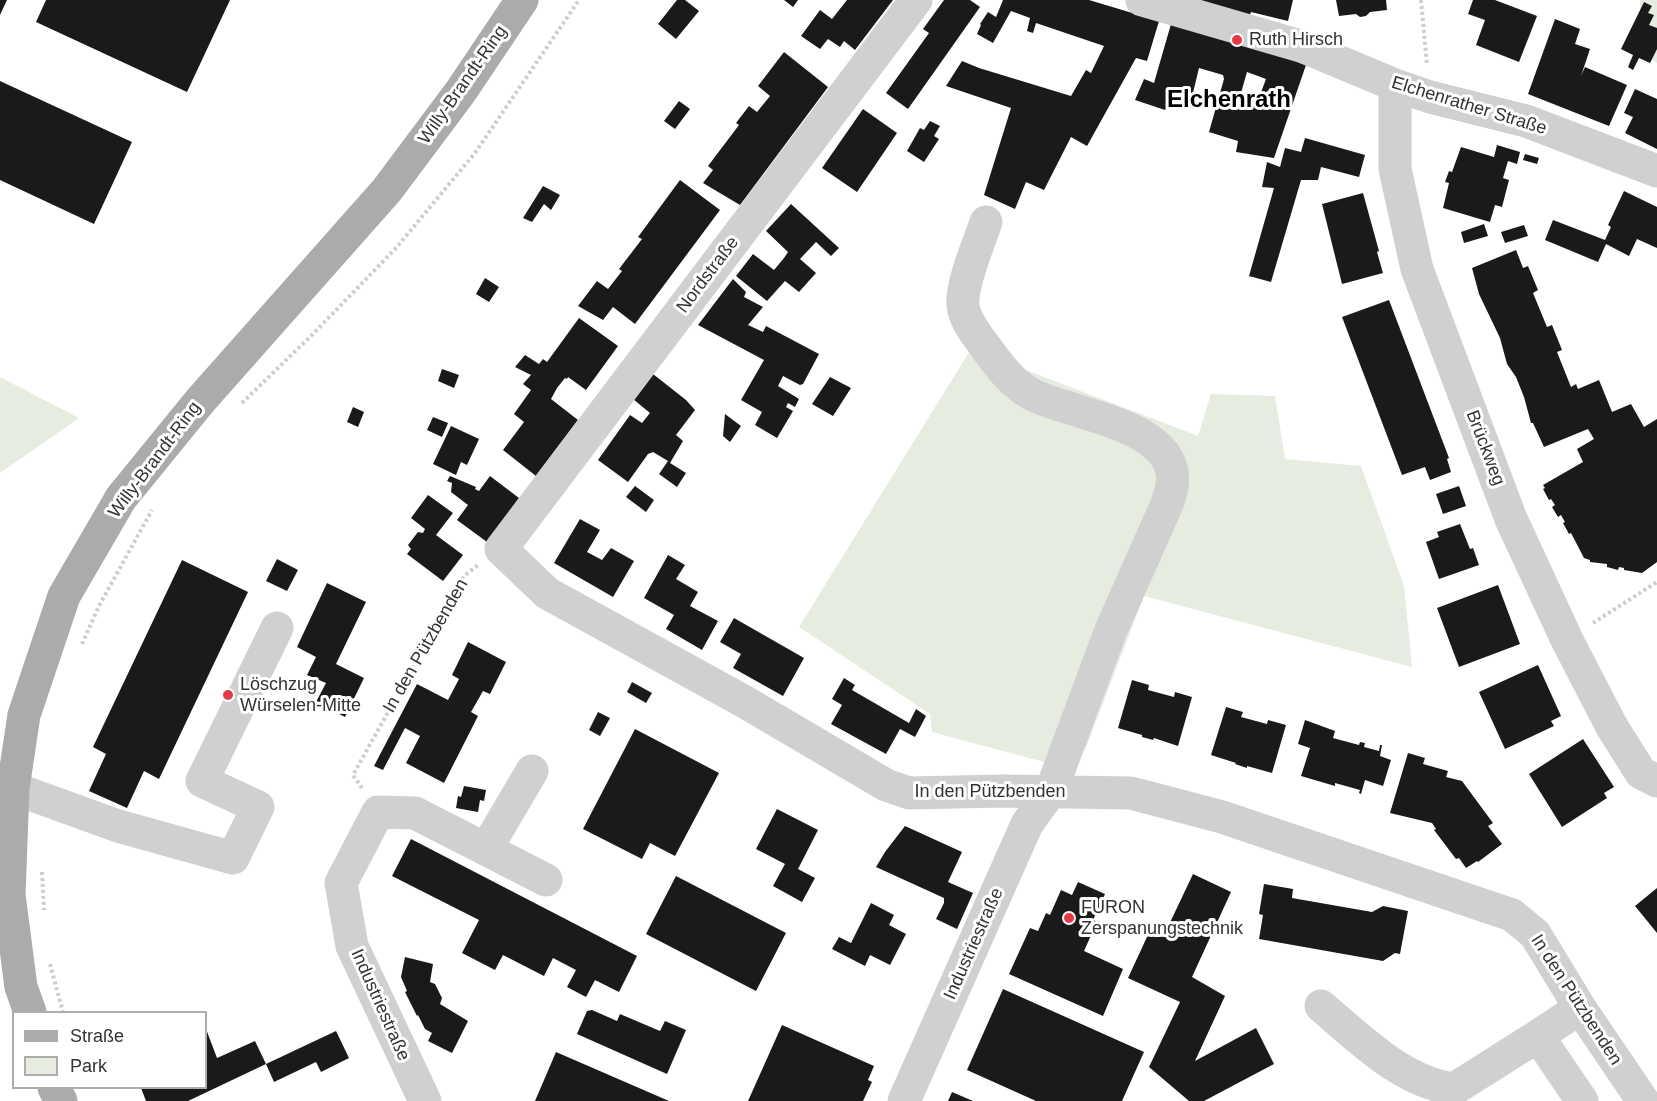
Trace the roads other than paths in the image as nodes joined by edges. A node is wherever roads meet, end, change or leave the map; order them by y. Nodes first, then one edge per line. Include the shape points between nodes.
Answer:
1 (522, 0) edge
2 (916, 0) edge
3 (1142, 0) edge
4 (1395, 85) junction
5 (1657, 171) edge
6 (986, 222) dead end
7 (501, 549) joint
8 (277, 628) dead end
9 (532, 771) dead end
10 (1657, 781) edge
11 (13, 788) junction
12 (1051, 791) junction
13 (486, 849) junction
14 (546, 880) dead end
15 (1321, 1006) dead end
16 (1580, 1008) junction
17 (30, 1011) edge
18 (1538, 1036) junction
19 (425, 1101) edge
20 (904, 1101) edge
21 (1582, 1101) edge
22 (1643, 1101) edge

1 - 11 main road, Willy-Brandt-Ring via 387,190 200,401 122,498 64,596 24,715
2 - 7 street, Nordstraße
3 - 4 street, Elchenrather Straße via 1304,46
4 - 5 street, Elchenrather Straße via 1526,121
4 - 10 street, Brückweg via 1395,170 1417,268 1511,519 1612,728 1641,773
6 - 12 street, Industriestraße via 963,292 968,321 981,341 1011,379 1034,396 1148,438 1162,450 1171,468 1173,486 1167,504 1111,630
7 - 12 street, In den Pützbenden via 547,593 746,702 886,785 909,793
8 - 11 street via 202,781 258,807 233,858 118,826
9 - 13 street
11 - 17 main road, Willy-Brandt-Ring via 9,896 21,987
12 - 16 street, In den Pützbenden via 1131,793 1222,817 1512,915 1535,934
12 - 20 street, Industriestraße via 1027,824
13 - 14 street
13 - 19 street, Industriestraße via 415,813 378,812 341,883 352,946
15 - 18 street via 1385,1060 1436,1087 1454,1089
16 - 18 street
16 - 22 street, In den Pützbenden
18 - 21 street

